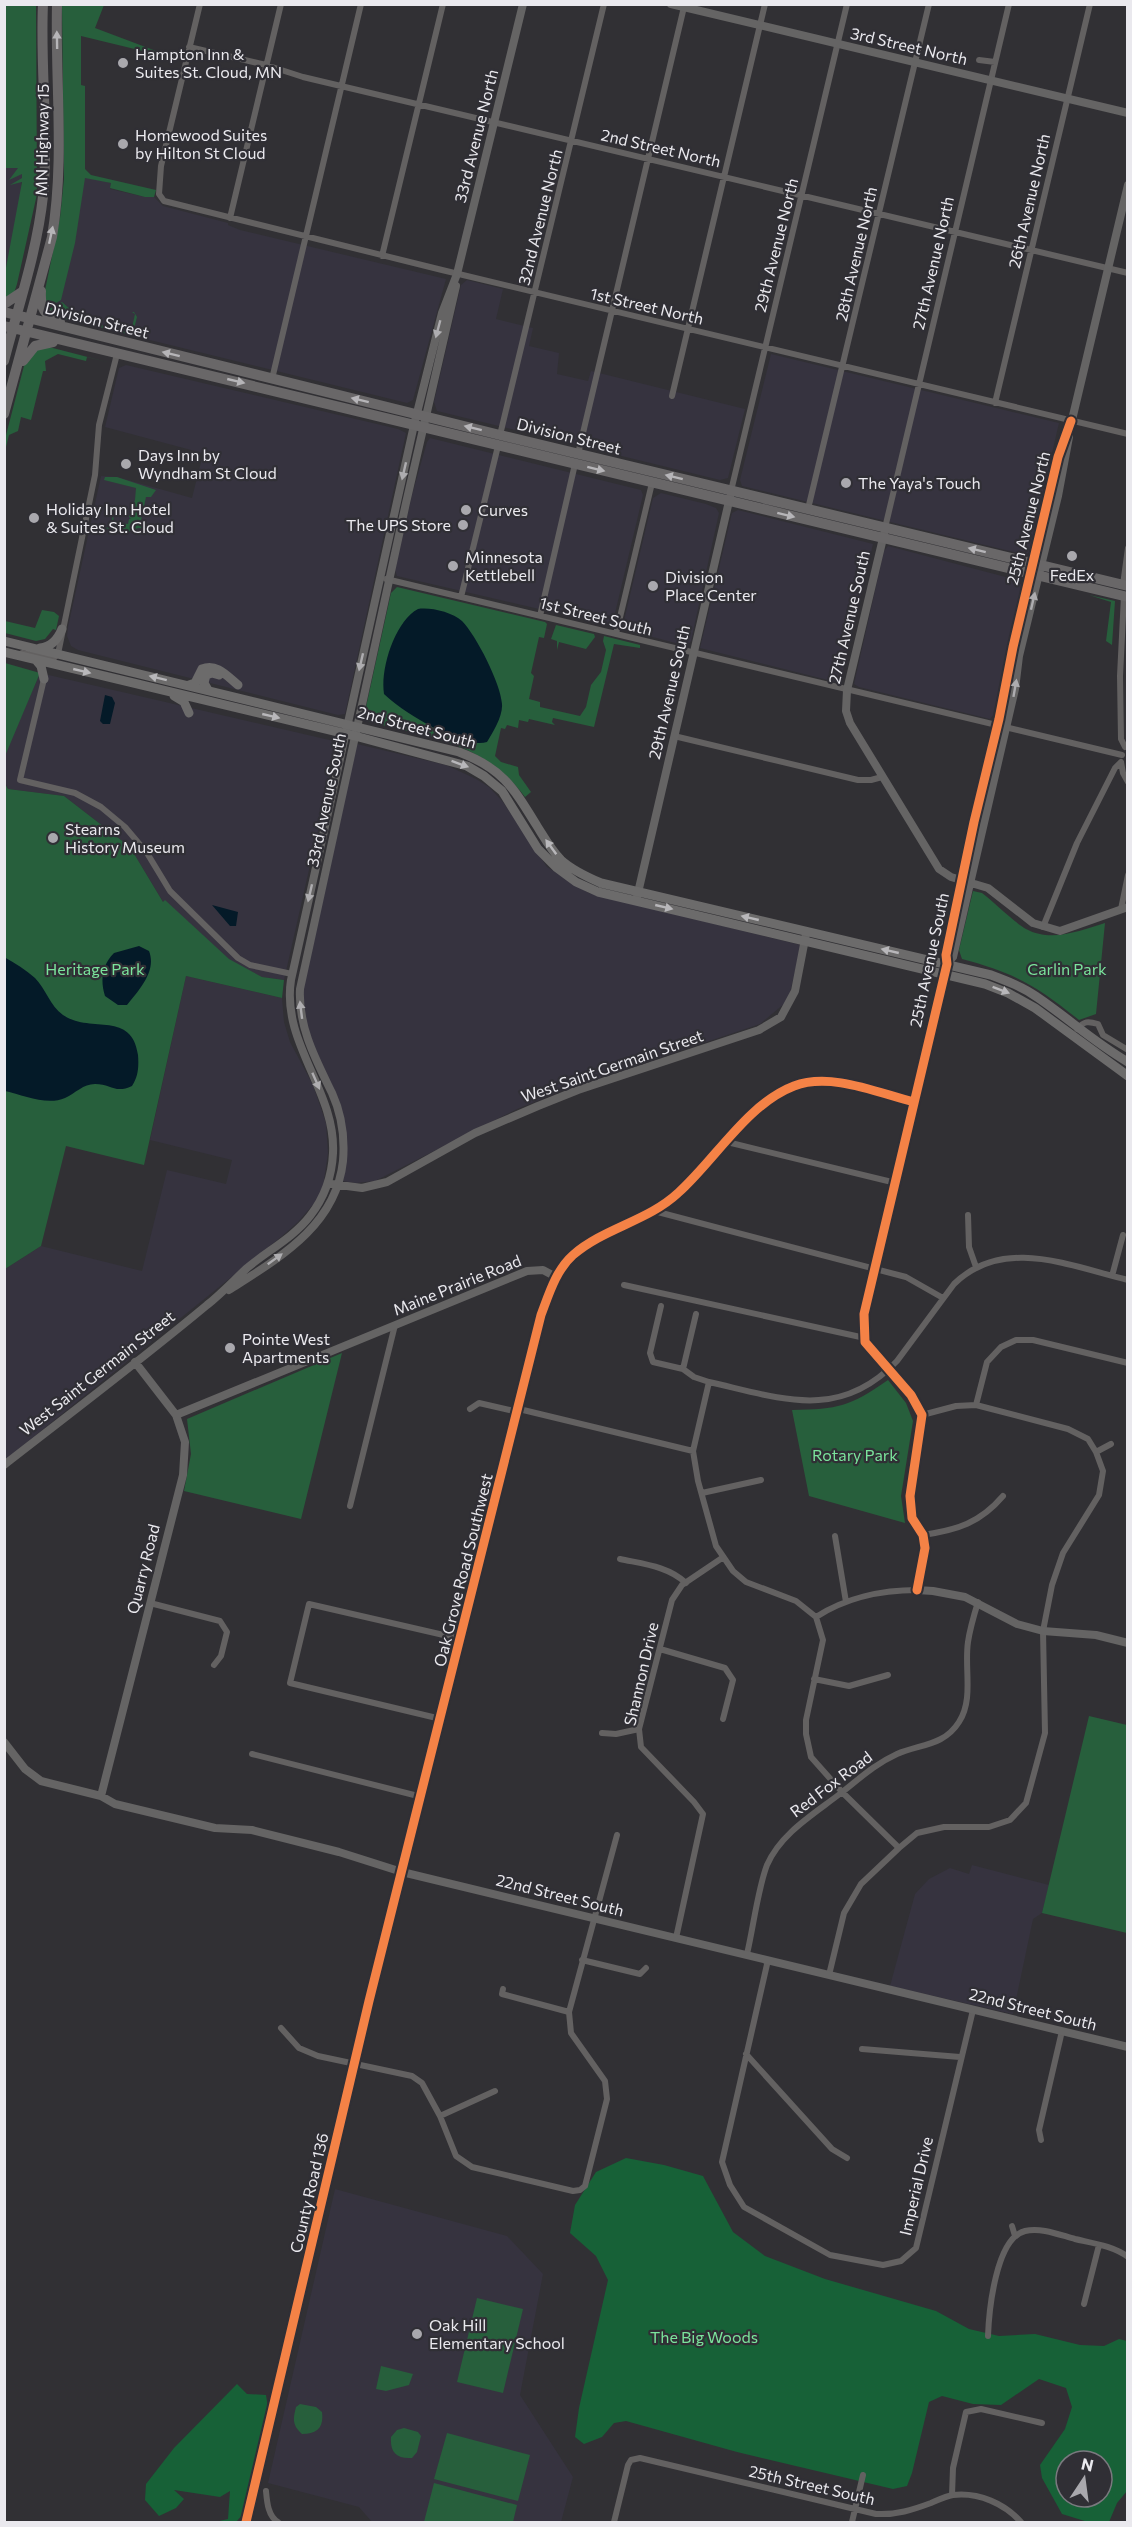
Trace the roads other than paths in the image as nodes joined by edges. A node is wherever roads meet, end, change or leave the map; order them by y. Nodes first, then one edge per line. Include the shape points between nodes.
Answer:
1 (43, 4) edge
2 (57, 4) edge
3 (200, 4) edge
4 (281, 4) edge
5 (361, 4) edge
6 (443, 4) edge
7 (523, 4) edge
8 (604, 4) edge
9 (671, 4) edge
10 (765, 4) edge
11 (847, 4) edge
12 (929, 4) edge
13 (1009, 4) edge
14 (1090, 4) edge
15 (680, 6) edge
16 (760, 25) junction
17 (838, 44) junction
18 (189, 47) junction
19 (979, 60) dead end
20 (995, 62) junction
21 (915, 63) junction
22 (266, 65) junction
23 (990, 81) junction
24 (342, 86) junction
25 (1067, 99) junction
26 (418, 105) junction
27 (1128, 113) edge
28 (495, 123) junction
29 (572, 141) junction
30 (648, 159) junction
31 (724, 177) junction
32 (1128, 185) edge
33 (802, 196) junction
34 (879, 214) junction
35 (230, 218) junction
36 (954, 232) junction
37 (305, 236) junction
38 (1031, 250) junction
39 (382, 256) junction
40 (1108, 269) junction
41 (42, 273) junction
42 (1128, 273) edge
43 (457, 274) junction
44 (22, 292) junction
45 (535, 293) junction
46 (4, 304) edge
47 (612, 311) junction
48 (4, 312) edge
49 (16, 315) junction
50 (29, 319) junction
51 (9, 327) edge
52 (688, 329) junction
53 (26, 332) junction
54 (97, 335) junction
55 (77, 345) junction
56 (765, 348) junction
57 (117, 354) junction
58 (4, 361) edge
59 (843, 366) junction
60 (15, 374) junction
61 (272, 379) junction
62 (918, 384) junction
63 (672, 396) dead end
64 (995, 403) junction
65 (4, 414) edge
66 (420, 421) junction
67 (1071, 421) junction
68 (1128, 434) edge
69 (499, 440) junction
70 (576, 459) junction
71 (652, 483) junction
72 (730, 496) junction
73 (808, 509) junction
74 (884, 533) junction
75 (1128, 548) edge
76 (1036, 570) junction
77 (379, 578) junction
78 (389, 580) junction
79 (1126, 591) edge
80 (461, 597) junction
81 (540, 616) junction
82 (1022, 625) joint
83 (62, 629) junction
84 (616, 634) junction
85 (4, 641) edge
86 (34, 648) junction
87 (7, 653) edge
88 (693, 653) junction
89 (58, 654) junction
90 (36, 660) junction
91 (58, 665) junction
92 (44, 679) junction
93 (189, 685) junction
94 (161, 690) junction
95 (208, 690) junction
96 (847, 690) junction
97 (208, 701) junction
98 (357, 726) junction
99 (1002, 726) junction
100 (346, 729) junction
101 (355, 736) junction
102 (674, 736) junction
103 (1126, 746) edge
104 (1122, 755) junction
105 (1121, 762) junction
106 (882, 777) junction
107 (1128, 782) edge
108 (1128, 875) edge
109 (965, 880) junction
110 (638, 896) junction
111 (1125, 910) edge
112 (1042, 927) junction
113 (806, 936) junction
114 (947, 964) junction
115 (292, 974) junction
116 (945, 975) junction
117 (1077, 1029) junction
118 (1128, 1050) edge
119 (1128, 1062) edge
120 (1128, 1076) edge
121 (914, 1102) junction
122 (727, 1142) junction
123 (328, 1183) junction
124 (896, 1184) junction
125 (337, 1186) junction
126 (654, 1211) junction
127 (968, 1215) dead end
128 (1123, 1235) dead end
129 (976, 1267) junction
130 (876, 1269) junction
131 (556, 1276) junction
132 (1112, 1276) junction
133 (1128, 1280) edge
134 (624, 1285) dead end
135 (943, 1298) junction
136 (209, 1304) junction
137 (661, 1306) dead end
138 (696, 1314) dead end
139 (395, 1326) junction
140 (865, 1338) junction
141 (135, 1362) junction
142 (1128, 1363) edge
143 (683, 1369) junction
144 (888, 1370) junction
145 (709, 1382) junction
146 (976, 1405) junction
147 (470, 1408) dead end
148 (519, 1410) junction
149 (922, 1414) junction
150 (176, 1415) junction
151 (1111, 1444) dead end
152 (693, 1451) junction
153 (1096, 1452) junction
154 (4, 1465) edge
155 (761, 1480) dead end
156 (702, 1493) junction
157 (1003, 1496) dead end
158 (350, 1506) dead end
159 (923, 1535) junction
160 (835, 1536) dead end
161 (722, 1558) junction
162 (620, 1559) dead end
163 (686, 1583) junction
164 (917, 1590) junction
165 (846, 1602) junction
166 (978, 1602) junction
167 (150, 1604) junction
168 (816, 1617) junction
169 (1043, 1631) junction
170 (461, 1639) junction
171 (1128, 1643) edge
172 (660, 1649) junction
173 (214, 1665) dead end
174 (888, 1675) dead end
175 (814, 1679) junction
176 (441, 1719) junction
177 (723, 1719) dead end
178 (639, 1729) junction
179 (602, 1733) dead end
180 (4, 1742) edge
181 (252, 1754) dead end
182 (842, 1792) junction
183 (100, 1796) junction
184 (422, 1797) junction
185 (617, 1835) dead end
186 (898, 1848) junction
187 (402, 1872) junction
188 (593, 1918) junction
189 (676, 1938) junction
190 (747, 1954) junction
191 (582, 1960) junction
192 (768, 1960) junction
193 (646, 1968) dead end
194 (829, 1975) junction
195 (503, 1989) dead end
196 (973, 2010) junction
197 (569, 2012) junction
198 (281, 2028) dead end
199 (1062, 2031) junction
200 (1128, 2047) edge
201 (862, 2049) dead end
202 (746, 2054) junction
203 (960, 2057) junction
204 (355, 2064) junction
205 (495, 2091) dead end
206 (440, 2116) junction
207 (1041, 2140) dead end
208 (847, 2158) dead end
209 (1012, 2226) dead end
210 (1015, 2236) junction
211 (1100, 2245) junction
212 (1128, 2257) edge
213 (1084, 2304) dead end
214 (988, 2336) dead end
215 (1042, 2423) dead end
216 (863, 2475) dead end
217 (266, 2491) dead end
218 (952, 2495) junction
219 (855, 2509) junction
220 (246, 2523) edge
221 (278, 2523) edge
222 (614, 2523) edge
223 (852, 2523) edge
224 (1021, 2523) edge

1 - 44 highway, MN Highway 15 via 44,178
41 -> 2 highway, MN Highway 15 via 52,237 59,180
3 - 18 street
4 - 22 street
5 - 24 street
6 - 26 street
7 - 28 street, 33rd Avenue North
8 - 29 street, 32nd Avenue North
9 - 15 street, 3rd Street North
10 - 16 street
11 - 17 street, 29th Avenue North
12 - 21 street, 28th Avenue North
13 - 20 street, 27th Avenue North
14 - 25 street, 26th Avenue North
15 - 16 street, 3rd Street North
15 - 30 street
16 - 17 street, 3rd Street North
16 - 31 street
17 - 21 street, 3rd Street North
17 - 33 street, 29th Avenue North
18 - 22 street, 2nd Street North
18 - 35 street, 1st Street North via 161,166 161,199
19 - 20 street
20 - 23 street, 27th Avenue North
21 - 23 street, 3rd Street North
21 - 34 street, 28th Avenue North
22 - 24 street, 2nd Street North
22 - 35 street
23 - 25 street, 3rd Street North
23 - 36 street, 27th Avenue North
24 - 26 street, 2nd Street North
24 - 37 street
25 - 27 street, 3rd Street North
25 - 38 street, 26th Avenue North
26 - 28 street, 2nd Street North
26 - 39 street
28 - 29 street, 2nd Street North
28 - 43 street, 33rd Avenue North
29 - 30 street, 2nd Street North
29 - 45 street, 32nd Avenue North
30 - 31 street, 2nd Street North
30 - 47 street
31 - 33 street, 2nd Street North
31 - 52 street
32 - 40 street, 25th Avenue North
33 - 34 street, 2nd Street North
33 - 56 street, 29th Avenue North
34 - 36 street, 2nd Street North
34 - 59 street, 28th Avenue North
35 - 37 street, 1st Street North
36 - 38 street, 2nd Street North
36 - 62 street, 27th Avenue North
37 - 39 street, 1st Street North
37 - 61 street
38 - 40 street, 2nd Street North
38 - 64 street, 26th Avenue North
39 - 43 street, 1st Street North
40 - 42 street, 2nd Street North
40 - 67 street, 25th Avenue North
41 - 50 highway, MN Highway 15
41 - 54 highway via 40,300 46,314
43 - 45 street, 1st Street North
43 - 66 street, 33rd Avenue North via 444,307
44 - 46 highway
44 - 49 highway, MN Highway 15
45 - 47 street, 1st Street North
45 - 69 street, 32nd Avenue North
47 - 52 street, 1st Street North
47 - 70 street
48 - 49 highway, Division Street
49 - 50 highway, Division Street
49 - 51 highway, MN Highway 15
50 - 53 highway, MN Highway 15
50 - 54 highway, Division Street
51 - 53 highway, Division Street
51 - 58 highway, MN Highway 15
52 - 56 street, 1st Street North
52 - 63 street
53 - 55 highway, Division Street
53 - 60 highway, MN Highway 15
61 -> 54 highway, Division Street
55 - 57 highway, Division Street
55 - 60 highway via 38,344 28,352
56 - 59 street, 1st Street North
56 - 72 street, 29th Avenue North
57 -> 66 highway, Division Street
57 - 83 street via 99,425 95,475
59 - 62 street, 1st Street North
59 - 73 street, 28th Avenue North
60 - 65 highway, MN Highway 15
66 -> 61 highway, Division Street
62 - 64 street, 1st Street North
62 - 74 street, 27th Avenue North
64 - 67 street, 1st Street North
66 - 69 highway, Division Street
66 -> 77 street, 33rd Avenue South
66 - 78 street, 33rd Avenue South
67 - 68 street, 1st Street North
67 - 76 street, 25th Avenue North via 1058,457
69 - 70 highway, Division Street
69 - 80 street, 32nd Avenue North
70 -> 71 highway, Division Street
72 -> 70 highway, Division Street
70 - 81 street
71 - 72 highway, Division Street
71 - 84 street
72 - 73 highway, Division Street
72 -> 74 highway, Division Street
72 - 88 street, 29th Avenue South
73 - 74 highway, Division Street
74 - 76 highway, Division Street
74 - 96 street, 27th Avenue South
75 - 79 street
76 - 79 highway, Division Street
76 - 82 street, 25th Avenue North
77 - 78 street, 1st Street South
77 -> 100 street, 33rd Avenue South
78 - 80 street, 1st Street South
78 - 98 street, 33rd Avenue South
79 - 103 street via 1120,676 1121,739
80 - 81 street, 1st Street South
81 - 84 street, 1st Street South
82 - 99 street, 25th Avenue South
83 - 86 main road via 50,645
83 - 89 street
84 - 88 street, 1st Street South
85 - 86 main road, 2nd Street South
86 - 89 main road, 2nd Street South
87 - 89 street via 54,658
87 - 90 main road, 2nd Street South
88 - 96 street, 1st Street South
88 - 102 street, 29th Avenue South
93 -> 89 main road, 2nd Street South
90 - 91 main road, 2nd Street South
90 - 92 main road via 42,666
91 - 92 main road
91 -> 94 main road, 2nd Street South
92 - 115 street via 20,780 75,793 101,807 147,853 170,891 238,958 250,965
93 - 95 main road, 2nd Street South
93 - 95 main road via 195,683 202,669 211,667 238,685 210,673 204,679
94 - 97 main road, 2nd Street South
94 - 97 main road via 184,702 189,713 196,704
95 - 100 main road, 2nd Street South
96 - 99 street, 1st Street South
96 - 106 street, 27th Avenue South via 847,716
97 -> 100 main road, 2nd Street South
98 - 100 main road, 2nd Street South
98 - 101 street, 33rd Avenue South
110 -> 98 main road, 2nd Street South via 601,883 562,860 515,791 491,766 459,752
99 - 104 street, 1st Street South
99 - 109 street, 25th Avenue South
100 - 101 main road, 2nd Street South
100 -> 115 street, 33rd Avenue South
101 -> 110 main road, 2nd Street South via 467,766 502,791 538,849 557,868 598,892
125 -> 101 street, 33rd Avenue South via 343,1156 341,1121 305,1032 300,1001
102 - 106 street via 858,780
102 - 110 street, 29th Avenue South
103 - 104 street
104 - 105 street
105 - 107 street
105 - 112 street via 1077,843
106 - 109 street, 27th Avenue South via 939,869
108 - 111 street
109 - 112 street via 988,888
109 - 114 street, 25th Avenue South via 953,957
110 - 113 main road, 2nd Street South
111 - 112 street via 1060,930
114 -> 113 main road, 2nd Street South
113 - 116 main road, 2nd Street South
113 - 125 street, West Saint Germain Street via 795,991 781,1017 759,1030 538,1106 476,1133 387,1182 362,1188
114 - 116 street, 25th Avenue South
114 - 117 main road, 2nd Street South via 1015,984
115 -> 123 street, 33rd Avenue South via 290,996 295,1033 332,1127
116 -> 120 main road, 2nd Street South via 1008,993 1035,1008
116 - 121 street, 25th Avenue South
117 - 118 street via 1089,1021 1098,1024 1103,1035
117 - 119 main road, 2nd Street South
121 - 122 street via 837,1083 795,1086 762,1103
121 - 124 street, 25th Avenue South
122 - 124 street
122 - 126 street via 678,1194
123 - 125 street, West Saint Germain Street
123 - 136 street, West Saint Germain Street via 303,1225
124 - 130 street, 25th Avenue South
136 -> 125 street, West Saint Germain Street via 296,1244 322,1216
126 - 130 street
126 - 131 street via 590,1243 572,1256
127 - 129 street via 969,1247
128 - 132 street
129 - 132 street via 1003,1257 1021,1256
129 - 135 street via 963,1275
130 - 135 street via 906,1277
130 - 140 street, 25th Avenue South via 864,1314
131 - 139 street, Maine Prairie Road via 543,1270 526,1271
131 - 148 street, Oak Grove Road Southwest via 542,1315
132 - 133 street
134 - 140 street
135 - 144 street
136 - 141 street, West Saint Germain Street
137 - 143 street via 650,1353 652,1362
138 - 143 street
139 - 150 street, Maine Prairie Road
139 - 158 street
140 - 144 street
141 - 150 street, Quarry Road
141 - 154 street, West Saint Germain Street
142 - 146 street via 1033,1340 1016,1340 1001,1347 987,1362
143 - 145 street
144 - 145 street via 856,1391 825,1401 797,1402
144 - 149 street
145 - 152 street
146 - 149 street
146 - 153 street via 1068,1429 1088,1440
147 - 148 street via 479,1403
148 - 152 street
148 - 170 street, Oak Grove Road Southwest
149 - 159 street via 910,1496 912,1518
150 - 167 street, Quarry Road via 185,1442 183,1475
151 - 153 street
152 - 156 street
153 - 169 street via 1103,1471 1099,1495 1063,1553
155 - 156 street
156 - 161 street
157 - 159 street via 990,1512 970,1523
159 - 164 street via 925,1548
160 - 165 street
161 - 163 street, Shannon Drive
161 - 168 street via 746,1582 796,1601
162 - 163 street via 665,1570
163 - 172 street, Shannon Drive via 672,1600
164 - 165 street via 884,1592
164 - 166 street via 933,1590
165 - 168 street
166 - 169 street via 1017,1624
166 - 182 street, Red Fox Road via 968,1641 967,1704 956,1726 933,1744 907,1749 878,1764
167 - 173 street via 220,1621 227,1632 221,1656
167 - 183 street, Quarry Road
168 - 175 street via 823,1640
169 - 171 street via 1096,1635
169 - 186 street via 1045,1733 1026,1803 1010,1820 989,1827 944,1827 916,1833
170 - 176 street, Oak Grove Road Southwest
170 - 176 street via 309,1604 290,1683
172 - 177 street via 725,1668 733,1680
172 - 178 street, Shannon Drive
174 - 175 street via 849,1686
175 - 182 street via 806,1720 811,1757
176 - 184 street, Oak Grove Road Southwest
178 - 179 street
178 - 189 street, Shannon Drive via 641,1747 703,1814
180 - 183 street, 22nd Street South via 40,1781
181 - 184 street
182 - 186 street
182 - 190 street, Red Fox Road via 794,1830 767,1866
183 - 187 street, 22nd Street South via 115,1804 215,1828 263,1833
184 - 187 street, Oak Grove Road Southwest
185 - 188 street
186 - 194 street via 861,1884 844,1913
187 - 188 street, 22nd Street South
187 - 204 street, County Road 136
188 - 189 street, 22nd Street South
188 - 191 street
189 - 190 street, 22nd Street South
190 - 192 street, 22nd Street South
191 - 193 street via 640,1974
191 - 197 street
192 - 194 street, 22nd Street South
192 - 202 street, Imperial Drive
194 - 196 street, 22nd Street South
195 - 197 street via 502,1994
196 - 199 street, 22nd Street South
196 - 203 street, Imperial Drive
197 - 206 street via 571,2033 605,2081 607,2099 585,2186 573,2191 472,2167 456,2156
198 - 204 street via 299,2048
199 - 200 street, 22nd Street South
199 - 207 street
201 - 203 street
202 - 203 street, Imperial Drive via 722,2162 734,2192 744,2206 830,2255 883,2265 901,2261 916,2248
202 - 208 street via 832,2149
204 - 206 street via 412,2076 422,2083
204 - 220 street, County Road 136
205 - 206 street
209 - 210 street
210 - 211 street via 1028,2230 1039,2231
210 - 214 street via 1002,2256
211 - 212 street
211 - 213 street
215 - 218 street via 981,2409 966,2412 953,2468
216 - 219 street
217 - 221 street via 268,2508
218 - 219 street, 25th Street South via 898,2514
218 - 224 street, 25th Street South via 988,2499 1003,2506
219 - 222 street, 25th Street South via 640,2458 628,2465
219 - 223 street

